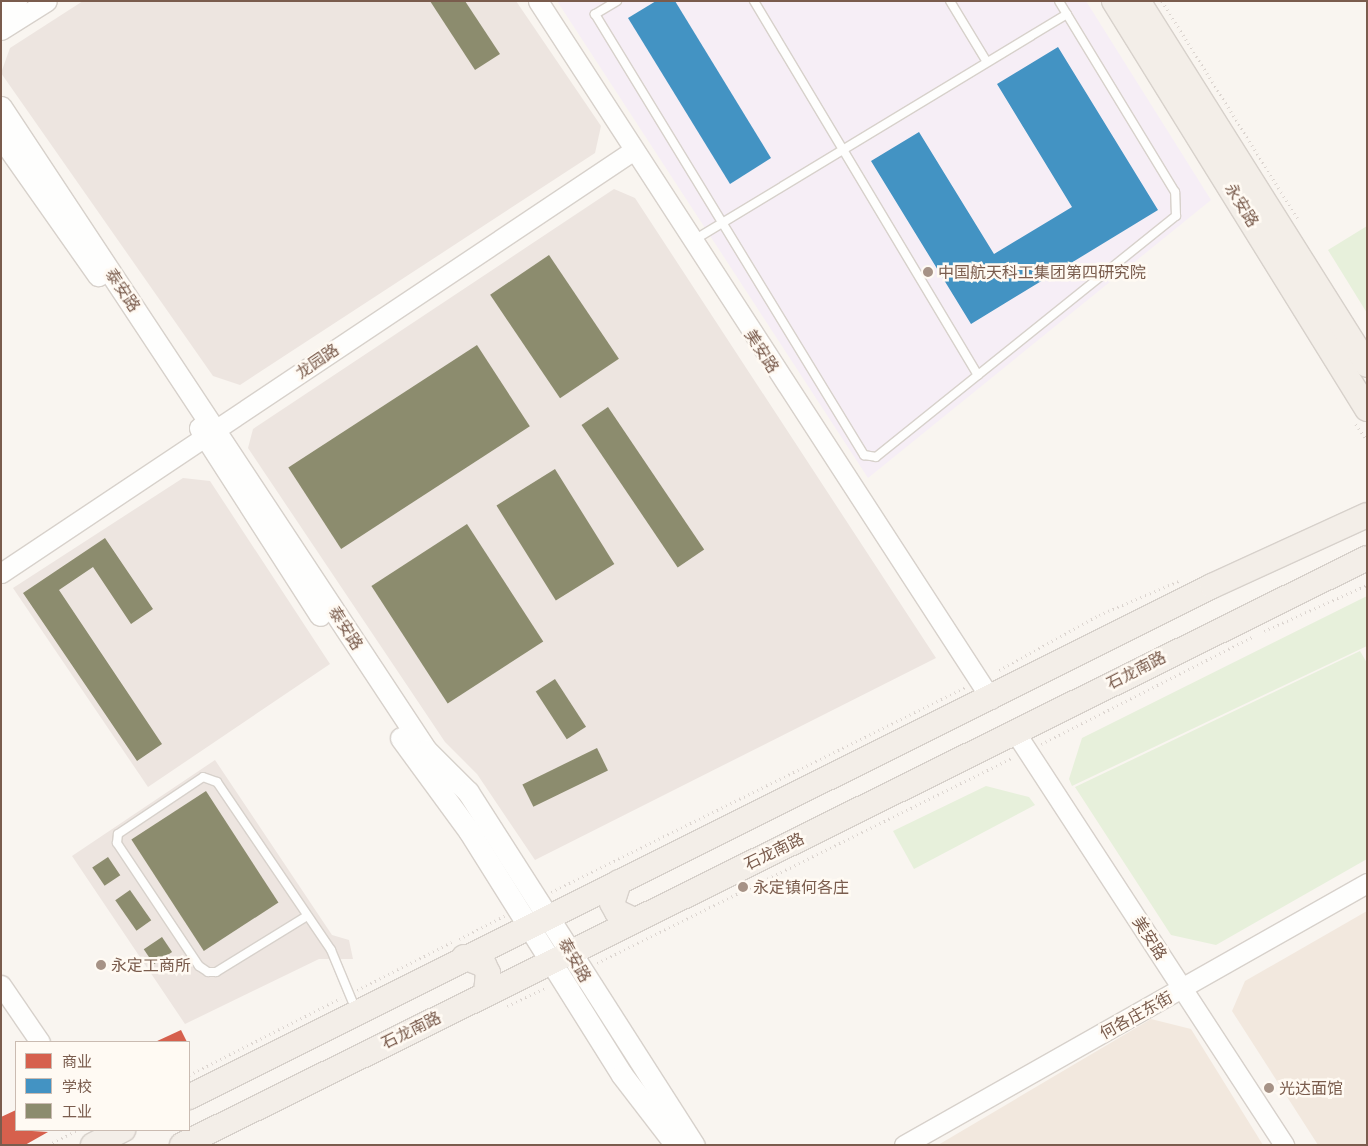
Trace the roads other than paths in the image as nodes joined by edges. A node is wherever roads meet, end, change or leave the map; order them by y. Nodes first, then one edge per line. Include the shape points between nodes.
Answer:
1 (16, 1) edge
2 (46, 1) edge
3 (538, 1) edge
4 (617, 1) edge
5 (754, 1) edge
6 (950, 1) edge
7 (1059, 1) edge
8 (1114, 1) edge
9 (1138, 1) edge
10 (1, 11) edge
11 (1067, 14) junction
12 (1, 30) edge
13 (987, 62) junction
14 (1, 107) edge
15 (1, 136) edge
16 (841, 148) junction
17 (634, 150) junction
18 (718, 222) junction
19 (691, 242) junction
20 (1367, 365) edge
21 (978, 375) junction
22 (1367, 410) edge
23 (210, 433) junction
24 (1357, 519) edge
25 (1367, 537) edge
26 (1365, 555) edge
27 (1, 573) edge
28 (985, 690) junction
29 (1021, 741) junction
30 (619, 882) junction
31 (1367, 883) edge
32 (534, 912) junction
33 (307, 916) junction
34 (634, 920) junction
35 (464, 957) junction
36 (566, 965) junction
37 (1, 985) edge
38 (1183, 988) junction
39 (494, 1001) junction
40 (353, 1003) junction
41 (39, 1041) edge
42 (190, 1096) edge
43 (182, 1145) edge
44 (676, 1145) edge
45 (694, 1145) edge
46 (904, 1145) edge
47 (1284, 1145) edge

1 - 10 street
2 - 12 street
3 - 17 street, 美安路
4 - 18 lane via 595,14
5 - 16 lane
6 - 13 lane
7 - 11 lane
8 - 22 main road, 永安路
9 - 20 main road, 永安路
11 - 13 lane
11 - 21 lane via 1176,192 1179,205 1176,216
13 - 16 lane
14 - 23 main road, 泰安路
15 - 23 main road, 泰安路
16 - 18 lane
16 - 21 lane
17 - 19 street, 美安路
17 - 23 street, 龙园路
18 - 19 lane
18 - 21 lane via 864,455 876,457
19 - 28 street, 美安路
23 - 27 street, 龙园路
23 - 32 main road, 泰安路 via 426,750 468,792
24 - 25 main road
24 - 28 main road
26 - 29 main road, 石龙南路
28 - 30 main road
29 - 34 main road, 石龙南路
29 - 38 street, 美安路
30 - 32 main road
30 - 34 main road via 612,903 617,912
31 - 38 street, 何各庄东街
32 - 35 main road
32 - 36 main road, 泰安路
33 - 33 lane via 217,782 208,776 118,834 117,843 199,966 208,972 216,972
33 - 40 lane via 331,950
34 - 36 main road, 石龙南路
35 - 39 main road via 484,965
35 - 40 main road
36 - 39 main road, 石龙南路
36 - 44 main road, 泰安路 via 622,1075
36 - 45 main road, 泰安路
37 - 41 street
38 - 46 street, 何各庄东街
38 - 47 street, 美安路
39 - 43 main road, 石龙南路
40 - 42 main road

